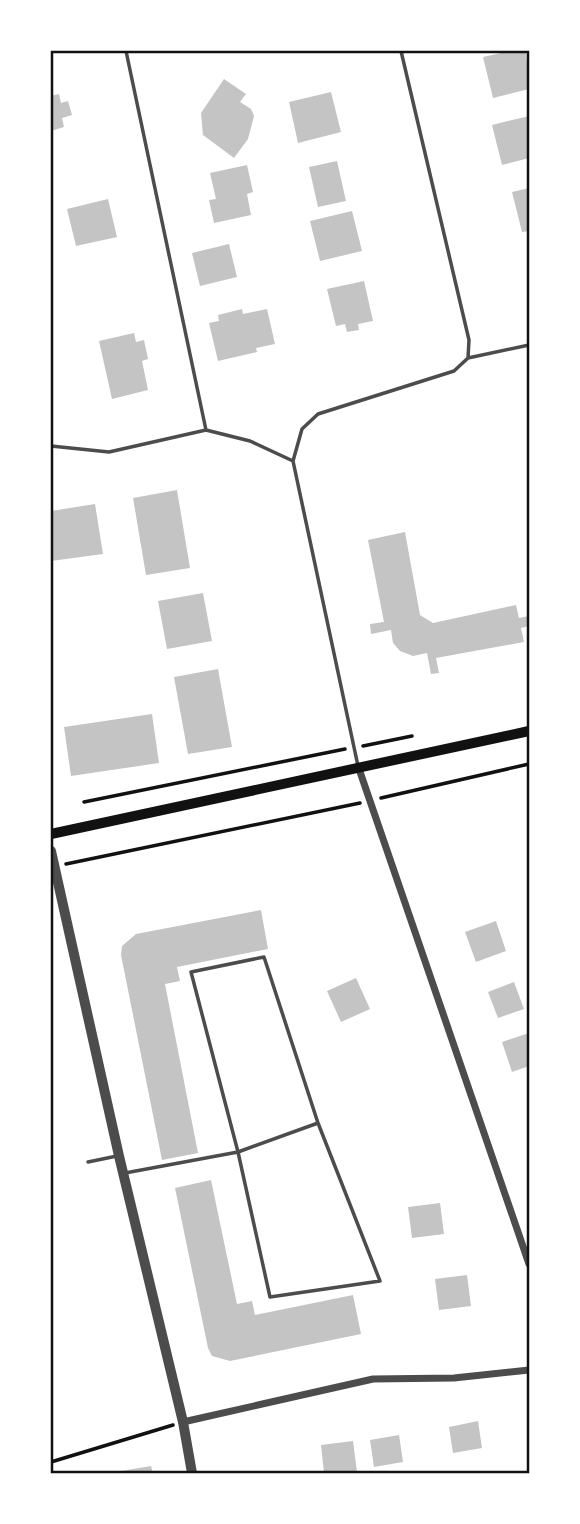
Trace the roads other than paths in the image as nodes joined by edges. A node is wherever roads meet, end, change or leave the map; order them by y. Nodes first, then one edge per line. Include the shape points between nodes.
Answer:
1 (126, 51) edge
2 (401, 51) edge
3 (529, 345) edge
4 (468, 358) junction
5 (206, 430) junction
6 (51, 446) edge
7 (293, 461) junction
8 (529, 731) edge
9 (358, 766) junction
10 (51, 834) edge
11 (51, 851) edge
12 (56, 896) edge
13 (318, 1124) junction
14 (238, 1152) junction
15 (119, 1156) junction
16 (88, 1162) dead end
17 (123, 1173) junction
18 (529, 1264) edge
19 (529, 1370) edge
20 (183, 1422) junction
21 (192, 1473) edge

1 - 5 lane
2 - 4 lane via 469,340
3 - 4 lane
4 - 7 lane via 454,371 318,414 302,429
5 - 6 lane via 109,452
5 - 7 lane via 250,441
7 - 9 lane
8 - 9 main road
9 - 10 main road
9 - 18 street
11 - 12 street
12 - 15 street
13 - 14 lane
13 - 14 lane via 380,1282 270,1297
13 - 14 lane via 264,957 191,972
14 - 17 lane
15 - 16 lane
15 - 17 street
17 - 20 street
19 - 20 street via 454,1378 373,1379
20 - 21 street

